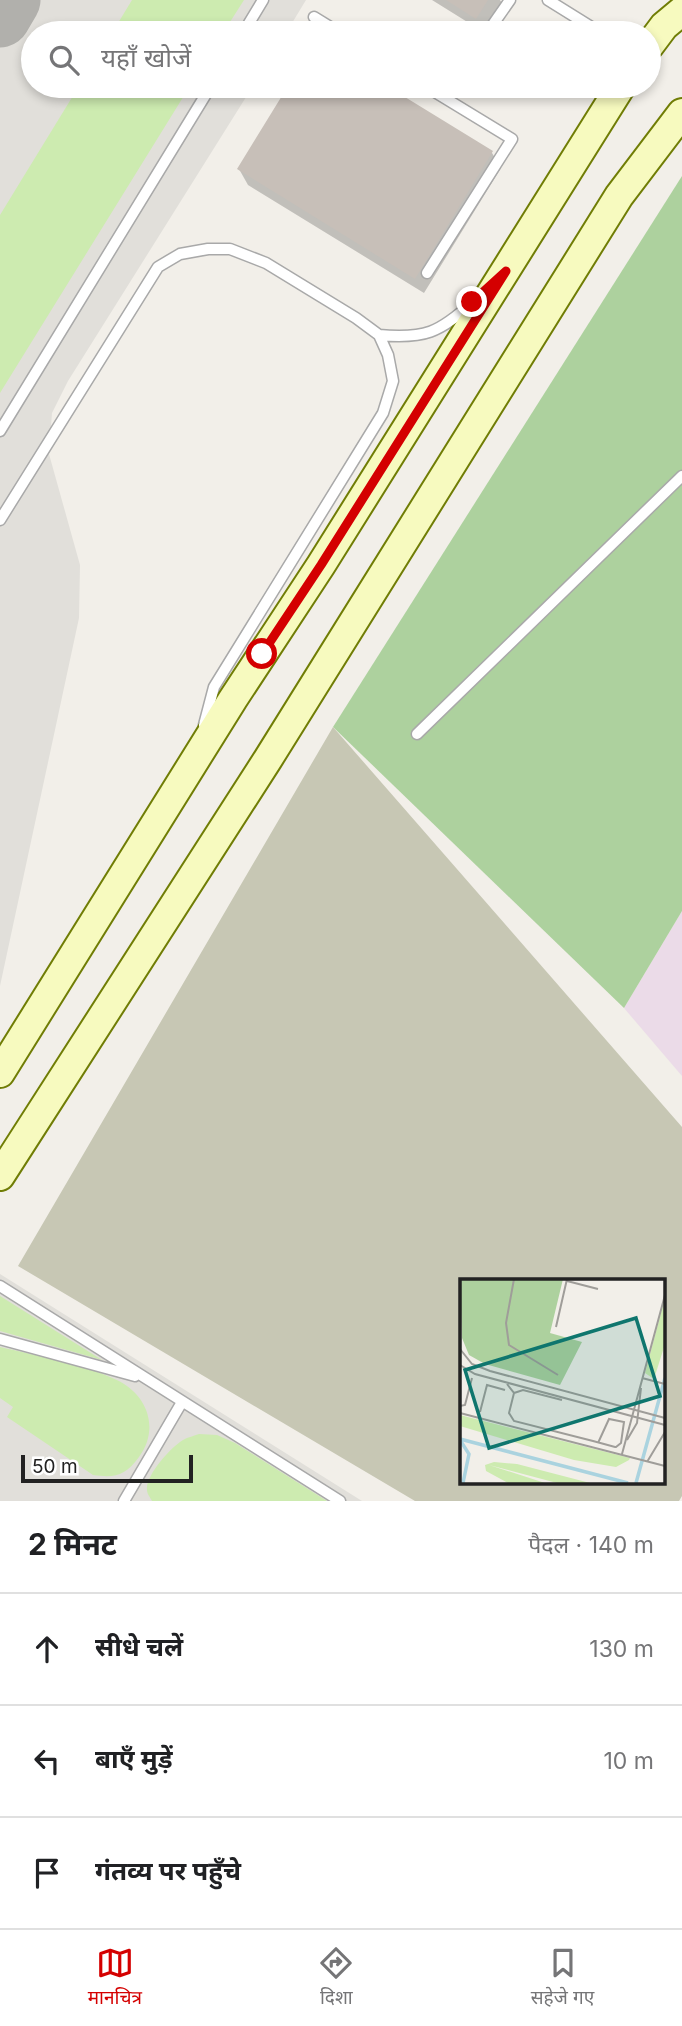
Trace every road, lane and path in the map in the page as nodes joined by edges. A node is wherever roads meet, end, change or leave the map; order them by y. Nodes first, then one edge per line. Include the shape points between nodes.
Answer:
1 (263, 0) edge
2 (510, 0) edge
3 (548, 0) edge
4 (682, 11) edge
5 (314, 17) dead end
6 (250, 21) edge
7 (320, 21) edge
8 (495, 21) edge
9 (582, 21) edge
10 (661, 30) edge
11 (204, 98) edge
12 (446, 98) edge
13 (614, 98) edge
14 (682, 113) edge
15 (506, 271) junction
16 (427, 273) dead end
17 (379, 335) junction
18 (0, 431) edge
19 (682, 476) edge
20 (0, 520) edge
21 (417, 734) dead end
22 (194, 761) junction
23 (0, 1073) edge
24 (0, 1176) edge
25 (0, 1286) edge
26 (0, 1339) edge
27 (143, 1378) junction
28 (182, 1402) junction
29 (124, 1501) edge
30 (340, 1501) edge

1 - 6 lane
2 - 8 lane
3 - 9 lane
4 - 10 main road
5 - 7 lane
11 - 18 lane
12 - 16 lane via 512,139
13 - 15 main road
14 - 24 main road via 619,197 268,760
15 - 17 lane via 439,330
15 - 22 main road
17 - 20 lane via 266,263 230,248 180,254 158,267
17 - 22 lane via 393,381 383,413 215,687
19 - 21 lane
22 - 23 main road
25 - 27 lane
26 - 27 lane
27 - 28 lane
28 - 29 lane
28 - 30 lane

